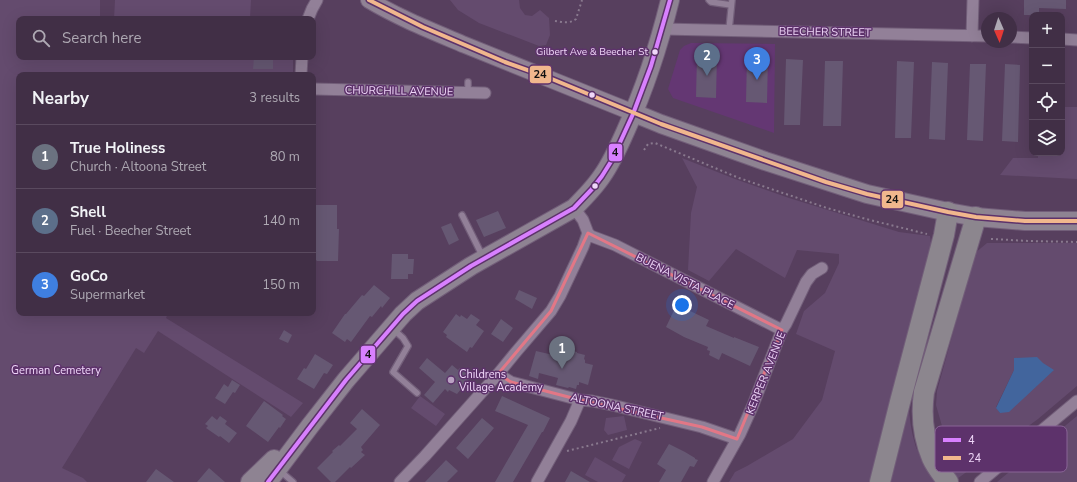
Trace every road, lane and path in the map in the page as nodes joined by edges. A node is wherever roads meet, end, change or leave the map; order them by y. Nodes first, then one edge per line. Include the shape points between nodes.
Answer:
1 (317, 0) edge
2 (369, 0) edge
3 (582, 0) edge
4 (670, 0) edge
5 (708, 0) edge
6 (973, 0) edge
7 (731, 3) edge
8 (309, 16) edge
9 (555, 21) dead end
10 (663, 29) junction
11 (729, 30) junction
12 (972, 36) junction
13 (981, 36) edge
14 (1017, 37) edge
15 (1029, 38) edge
16 (1065, 39) edge
17 (1077, 40) edge
18 (302, 60) edge
19 (301, 72) edge
20 (316, 89) edge
21 (485, 93) dead end
22 (634, 113) junction
23 (644, 150) dead end
24 (574, 208) junction
25 (948, 212) junction
26 (462, 215) dead end
27 (976, 217) junction
28 (1077, 221) edge
29 (588, 234) junction
30 (927, 234) dead end
31 (991, 239) dead end
32 (1077, 242) edge
33 (484, 259) junction
34 (822, 268) dead end
35 (391, 328) junction
36 (782, 330) junction
37 (498, 374) junction
38 (417, 394) dead end
39 (580, 400) junction
40 (1077, 401) edge
41 (310, 426) junction
42 (1047, 426) edge
43 (663, 427) dead end
44 (737, 439) junction
45 (566, 451) dead end
46 (935, 463) edge
47 (940, 472) edge
48 (992, 472) edge
49 (273, 475) edge
50 (250, 482) edge
51 (293, 482) edge
52 (400, 482) edge
53 (538, 482) edge
54 (713, 482) edge
55 (880, 482) edge
56 (948, 482) edge
57 (980, 482) edge

1 - 8 street
2 - 22 main road via 505,62
3 - 9 path via 574,21
4 - 10 main road
5 - 7 lane
6 - 12 street
7 - 11 lane
10 - 11 street, BEECHER STREET
10 - 22 main road
11 - 12 street, BEECHER STREET
12 - 13 street, BEECHER STREET
14 - 15 street
16 - 17 street
18 - 19 street
20 - 21 street, CHURCHILL AVENUE via 468,87
22 - 24 main road via 615,157
22 - 25 main road via 826,182
23 - 30 path via 648,144 655,143 739,178 827,208
24 - 29 street via 583,220
24 - 33 main road
25 - 27 main road
25 - 55 highway
26 - 33 lane
27 - 28 main road via 1025,221
27 - 46 highway via 924,392 923,417 928,445
29 - 36 street, BUENA VISTA PLACE
29 - 37 street via 551,311
31 - 32 path
33 - 35 main road via 417,301
34 - 36 street, KERPER AVENUE via 812,274 806,282
35 - 38 lane via 404,338 408,346 393,372
35 - 41 main road
36 - 44 street, KERPER AVENUE
37 - 39 street, ALTOONA STREET via 511,382
37 - 52 street
39 - 44 street, ALTOONA STREET via 612,405 702,427
39 - 53 street
40 - 42 street
41 - 49 main road
41 - 50 main road
43 - 45 path
44 - 54 street, KERPER AVENUE
47 - 56 highway
48 - 57 street
49 - 51 lane

